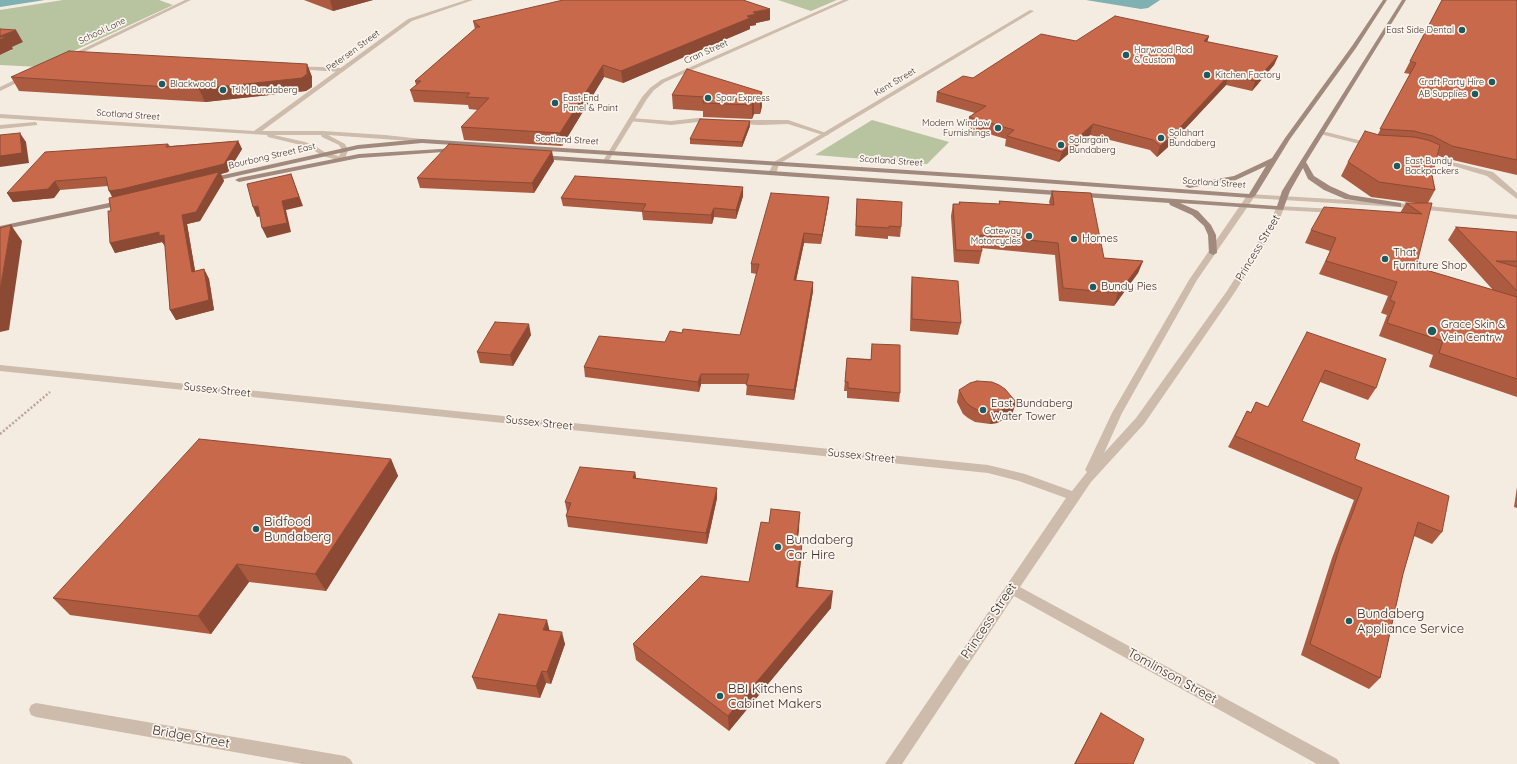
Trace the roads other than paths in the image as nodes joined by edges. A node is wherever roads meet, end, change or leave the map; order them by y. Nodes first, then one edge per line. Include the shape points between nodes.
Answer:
1 (189, 0) edge
2 (470, 0) edge
3 (847, 0) edge
4 (1385, 0) edge
5 (1404, 0) edge
6 (1032, 11) dead end
7 (74, 55) junction
8 (89, 56) edge
9 (60, 61) edge
10 (286, 67) edge
11 (342, 70) junction
12 (34, 73) edge
13 (0, 89) edge
14 (0, 116) edge
15 (631, 120) junction
16 (63, 121) junction
17 (0, 127) edge
18 (303, 132) junction
19 (255, 133) junction
20 (1322, 133) junction
21 (826, 134) junction
22 (422, 141) junction
23 (1378, 146) edge
24 (345, 150) junction
25 (1420, 150) edge
26 (389, 153) joint
27 (611, 153) junction
28 (324, 154) junction
29 (1275, 158) junction
30 (342, 159) junction
31 (606, 161) junction
32 (1303, 162) junction
33 (776, 163) junction
34 (773, 172) junction
35 (1141, 187) junction
36 (1251, 196) junction
37 (1517, 197) edge
38 (1147, 198) junction
39 (1284, 198) junction
40 (128, 201) edge
41 (1245, 205) junction
42 (1398, 205) junction
43 (1280, 208) junction
44 (1341, 211) edge
45 (1379, 212) edge
46 (1477, 214) junction
47 (1517, 217) edge
48 (0, 228) edge
49 (1214, 253) junction
50 (0, 368) edge
51 (1087, 479) junction
52 (1074, 496) junction
53 (1011, 588) junction
54 (36, 710) dead end
55 (346, 764) edge
56 (893, 764) edge
57 (1332, 764) edge

1 - 7 street, School Lane
2 - 11 street, Petersen Street via 415,17
3 - 15 street, Cran Street via 663,81 644,98
4 - 29 main road, Princess Street
5 - 20 main road, Princess Street
6 - 21 street, Kent Street
7 - 8 street
7 - 9 street, School Lane
10 - 11 street
11 - 19 street, Petersen Street
12 - 13 street
14 - 16 street, Scotland Street
15 - 21 street via 671,123 698,120 788,122
15 - 27 street, Cran Street
16 - 17 street
16 - 19 street, Scotland Street
18 - 19 street, Scotland Street
18 - 22 street, Scotland Street
18 - 24 street, Scotland Street via 330,138 342,144
19 - 28 street, Scotland Street via 303,143
20 - 23 street
20 - 32 main road, Princess Street
21 - 33 street, Kent Street
22 - 24 main road, Bourbong Street East
22 - 27 main road, Scotland Street
24 - 28 main road, Bourbong Street East
24 - 30 street
25 - 37 street via 1442,161 1490,174
26 - 30 main road, Bourbong Street East
26 - 31 main road, Scotland Street via 453,150
27 - 31 street, Cran Street
27 - 33 main road, Scotland Street
28 - 30 street, Scotland Street
28 - 30 main road, Bourbong Street East via 204,185
29 - 35 main road via 1247,174 1223,181 1196,185
29 - 36 main road, Princess Street
31 - 34 main road, Scotland Street
32 - 39 main road, Princess Street
32 - 42 main road via 1311,176 1327,188 1356,198
33 - 34 street
33 - 35 main road, Scotland Street
34 - 38 main road, Scotland Street
35 - 36 main road, Scotland Street
36 - 39 street, Scotland Street
36 - 41 street, Princess Street
38 - 41 main road, Scotland Street
38 - 49 main road via 1178,204 1195,213 1210,229
39 - 42 street, Scotland Street
39 - 43 main road, Princess Street
40 - 48 main road
41 - 43 main road, Scotland Street
41 - 49 street, Princess Street
42 - 46 street, Scotland Street
43 - 44 street, Scotland Street
43 - 51 street, Princess Street via 1274,223 1231,292 1145,414
45 - 46 street, Scotland Street
46 - 47 street, Scotland Street
49 - 51 street, Princess Street via 1193,280 1116,412
50 - 52 street, Sussex Street via 988,469 1021,477
51 - 52 street, Princess Street
52 - 53 street, Princess Street
53 - 56 street, Princess Street
53 - 57 street, Tomlinson Street
54 - 55 street, Bridge Street

